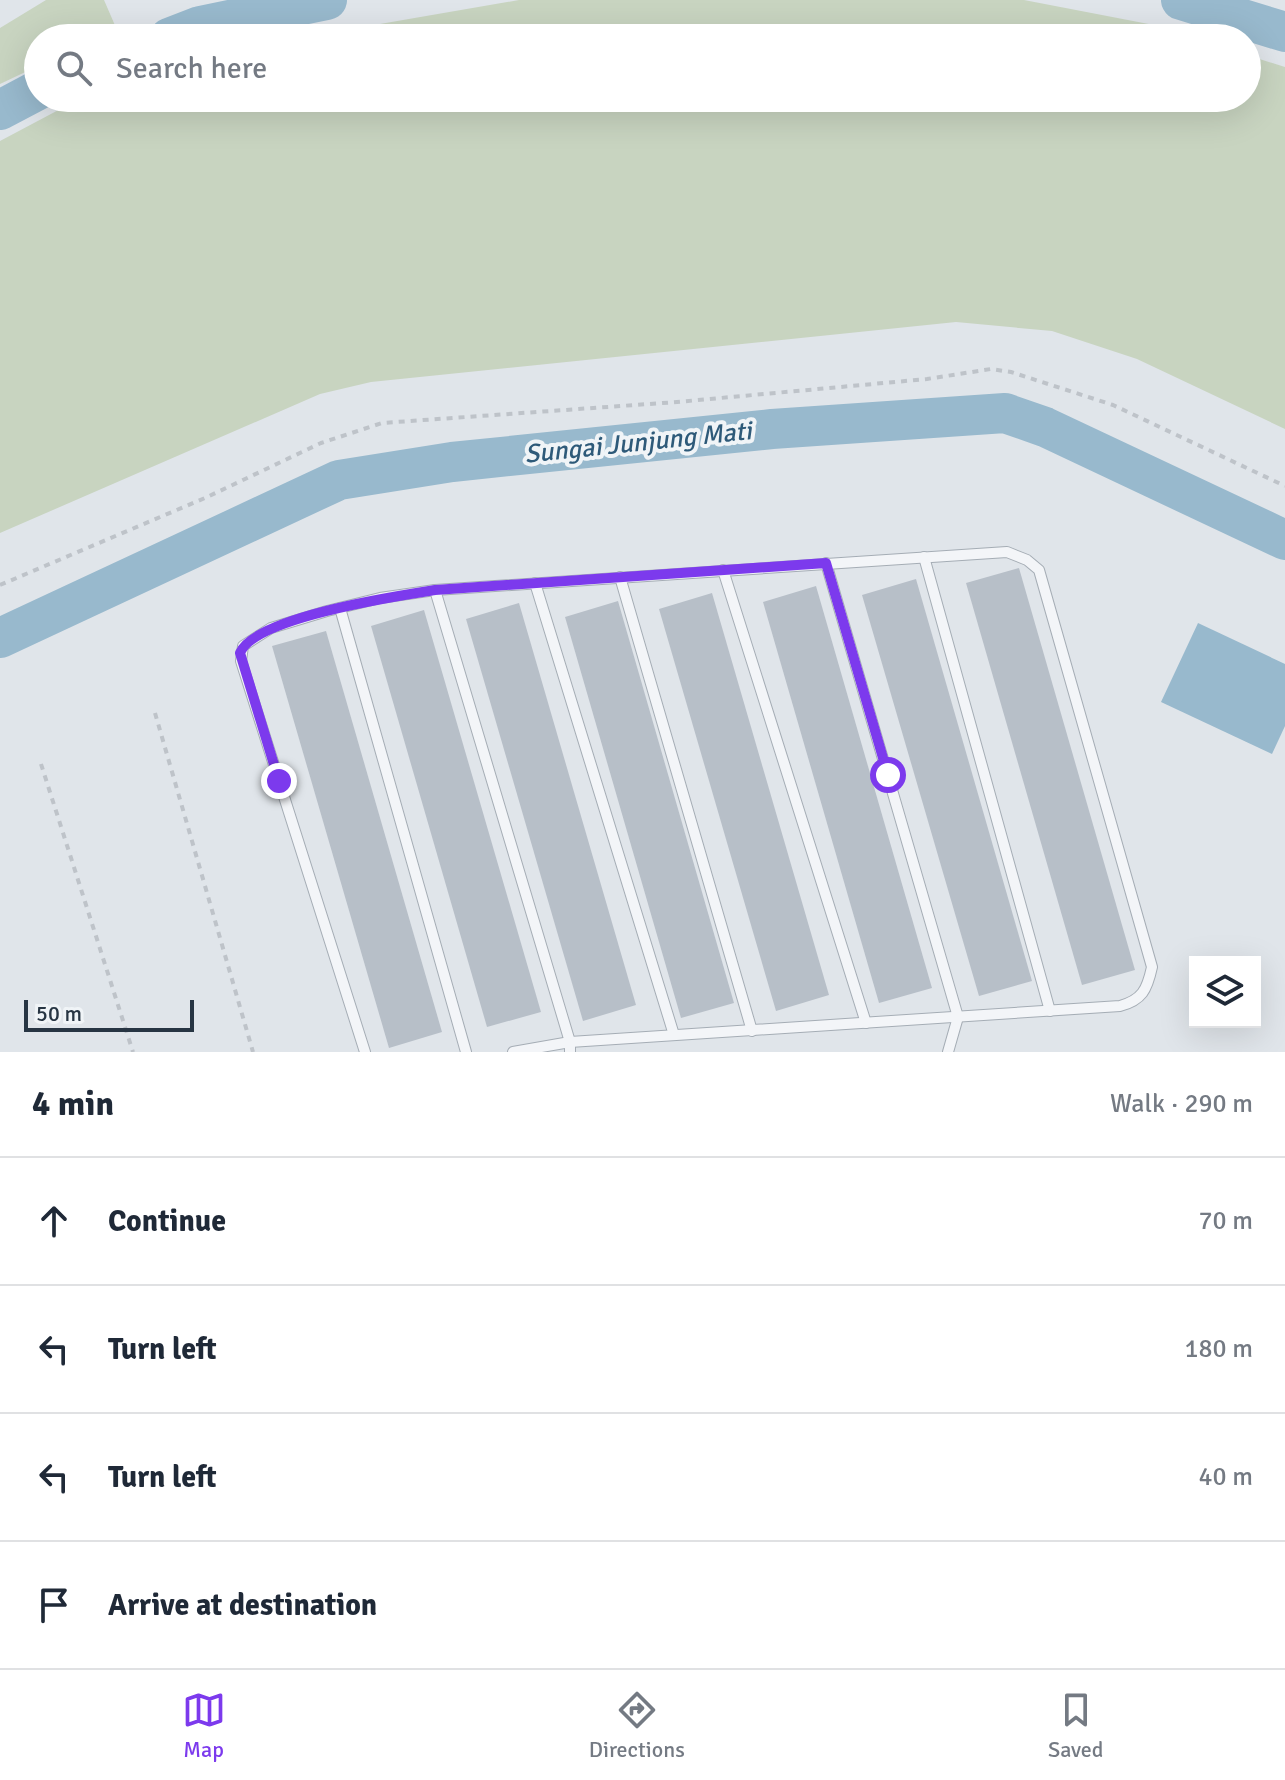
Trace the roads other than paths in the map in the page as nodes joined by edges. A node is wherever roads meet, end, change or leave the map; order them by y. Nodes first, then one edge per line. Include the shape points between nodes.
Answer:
1 (924, 557) junction
2 (826, 563) junction
3 (723, 570) junction
4 (620, 577) junction
5 (535, 583) junction
6 (435, 590) junction
7 (340, 608) junction
8 (1050, 1011) junction
9 (958, 1017) junction
10 (866, 1023) junction
11 (752, 1031) junction
12 (674, 1035) junction
13 (570, 1047) edge
14 (365, 1052) edge
15 (466, 1052) edge
16 (513, 1052) edge
17 (948, 1052) edge

1 - 2 lane
1 - 8 lane
1 - 8 lane via 1007,552 1039,570 1152,967 1148,988 1137,1001
2 - 3 lane
2 - 9 lane
3 - 4 lane
3 - 10 lane
4 - 5 lane
4 - 11 lane
5 - 6 lane
5 - 12 lane
6 - 7 lane
6 - 13 lane
7 - 14 lane via 271,628 240,653
7 - 15 lane
8 - 9 lane
9 - 10 lane
9 - 17 lane
10 - 11 lane
11 - 12 lane
12 - 13 lane
13 - 16 lane

